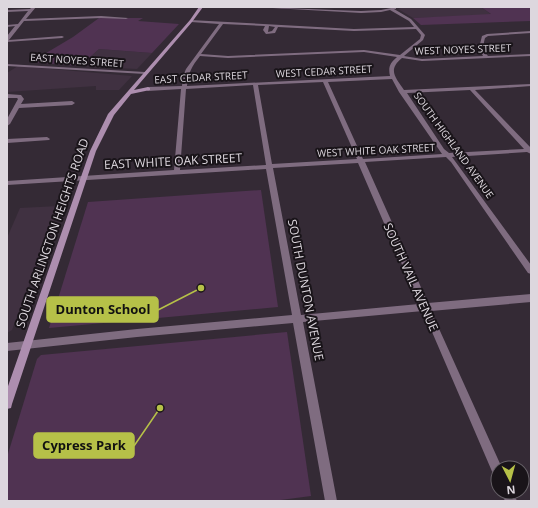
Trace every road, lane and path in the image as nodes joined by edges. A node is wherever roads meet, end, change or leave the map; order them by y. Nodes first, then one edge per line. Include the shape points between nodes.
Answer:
1 (201, 7) edge
2 (257, 7) edge
3 (296, 8) edge
4 (394, 8) edge
5 (32, 9) edge
6 (7, 11) edge
7 (126, 18) dead end
8 (23, 20) junction
9 (191, 21) junction
10 (222, 23) junction
11 (19, 25) junction
12 (7, 26) edge
13 (417, 28) junction
14 (531, 32) edge
15 (62, 37) dead end
16 (7, 40) edge
17 (199, 55) junction
18 (400, 56) junction
19 (531, 56) edge
20 (487, 57) junction
21 (7, 65) edge
22 (145, 73) junction
23 (393, 77) junction
24 (325, 80) junction
25 (138, 81) junction
26 (255, 84) junction
27 (531, 85) edge
28 (183, 87) junction
29 (148, 88) junction
30 (471, 88) junction
31 (402, 92) junction
32 (129, 93) junction
33 (7, 96) edge
34 (72, 103) dead end
35 (18, 106) junction
36 (7, 124) edge
37 (47, 139) dead end
38 (7, 141) edge
39 (530, 151) edge
40 (448, 155) junction
41 (360, 160) junction
42 (269, 166) junction
43 (177, 172) junction
44 (84, 177) junction
45 (7, 183) edge
46 (531, 271) edge
47 (531, 298) edge
48 (425, 308) junction
49 (298, 319) junction
50 (28, 345) junction
51 (7, 347) edge
52 (7, 404) edge
53 (493, 460) edge
54 (332, 501) edge

1 - 9 main road, SOUTH ARLINGTON HEIGHTS ROAD
2 - 3 street
3 - 4 street via 360,12
4 - 13 street
5 - 6 street
5 - 8 street
7 - 8 street
8 - 11 street
9 - 10 street
9 - 22 main road, SOUTH ARLINGTON HEIGHTS ROAD
10 - 13 street via 267,26 266,33 274,32 277,26 354,30
10 - 17 street
11 - 12 street
11 - 16 street
13 - 18 street via 423,36 422,39
14 - 20 street via 483,37 482,53
15 - 16 street
17 - 18 street, WEST NOYES STREET via 219,57 364,51
17 - 28 street via 186,73
18 - 20 street, WEST NOYES STREET via 422,60
18 - 23 street via 391,66
19 - 20 street, WEST NOYES STREET
21 - 22 street, EAST NOYES STREET
22 - 25 main road, SOUTH ARLINGTON HEIGHTS ROAD
23 - 24 street, WEST CEDAR STREET
23 - 31 street, SOUTH HIGHLAND AVENUE
24 - 26 street, WEST CEDAR STREET
24 - 41 street, SOUTH VAIL AVENUE
25 - 29 main road via 142,87
25 - 32 main road, SOUTH ARLINGTON HEIGHTS ROAD
26 - 28 street, EAST CEDAR STREET
26 - 42 street, SOUTH DUNTON AVENUE
27 - 30 street
28 - 29 street, EAST CEDAR STREET
28 - 43 street
29 - 32 main road
30 - 31 street
30 - 39 street
31 - 40 street, SOUTH HIGHLAND AVENUE
32 - 44 main road, SOUTH ARLINGTON HEIGHTS ROAD via 111,114
33 - 35 street via 19,96
34 - 35 street
35 - 36 street
37 - 38 street
39 - 40 street, WEST WHITE OAK STREET
40 - 41 street, WEST WHITE OAK STREET
40 - 46 street, SOUTH HIGHLAND AVENUE
41 - 42 street, WEST WHITE OAK STREET
41 - 48 street, SOUTH VAIL AVENUE
42 - 43 street, EAST WHITE OAK STREET
42 - 49 street, SOUTH DUNTON AVENUE
43 - 44 street, EAST WHITE OAK STREET
44 - 45 street, EAST WHITE OAK STREET
44 - 50 main road, SOUTH ARLINGTON HEIGHTS ROAD
47 - 48 street
48 - 49 street
48 - 53 street, SOUTH VAIL AVENUE
49 - 50 street
49 - 54 street, SOUTH DUNTON AVENUE
50 - 51 street
50 - 52 main road, SOUTH ARLINGTON HEIGHTS ROAD

